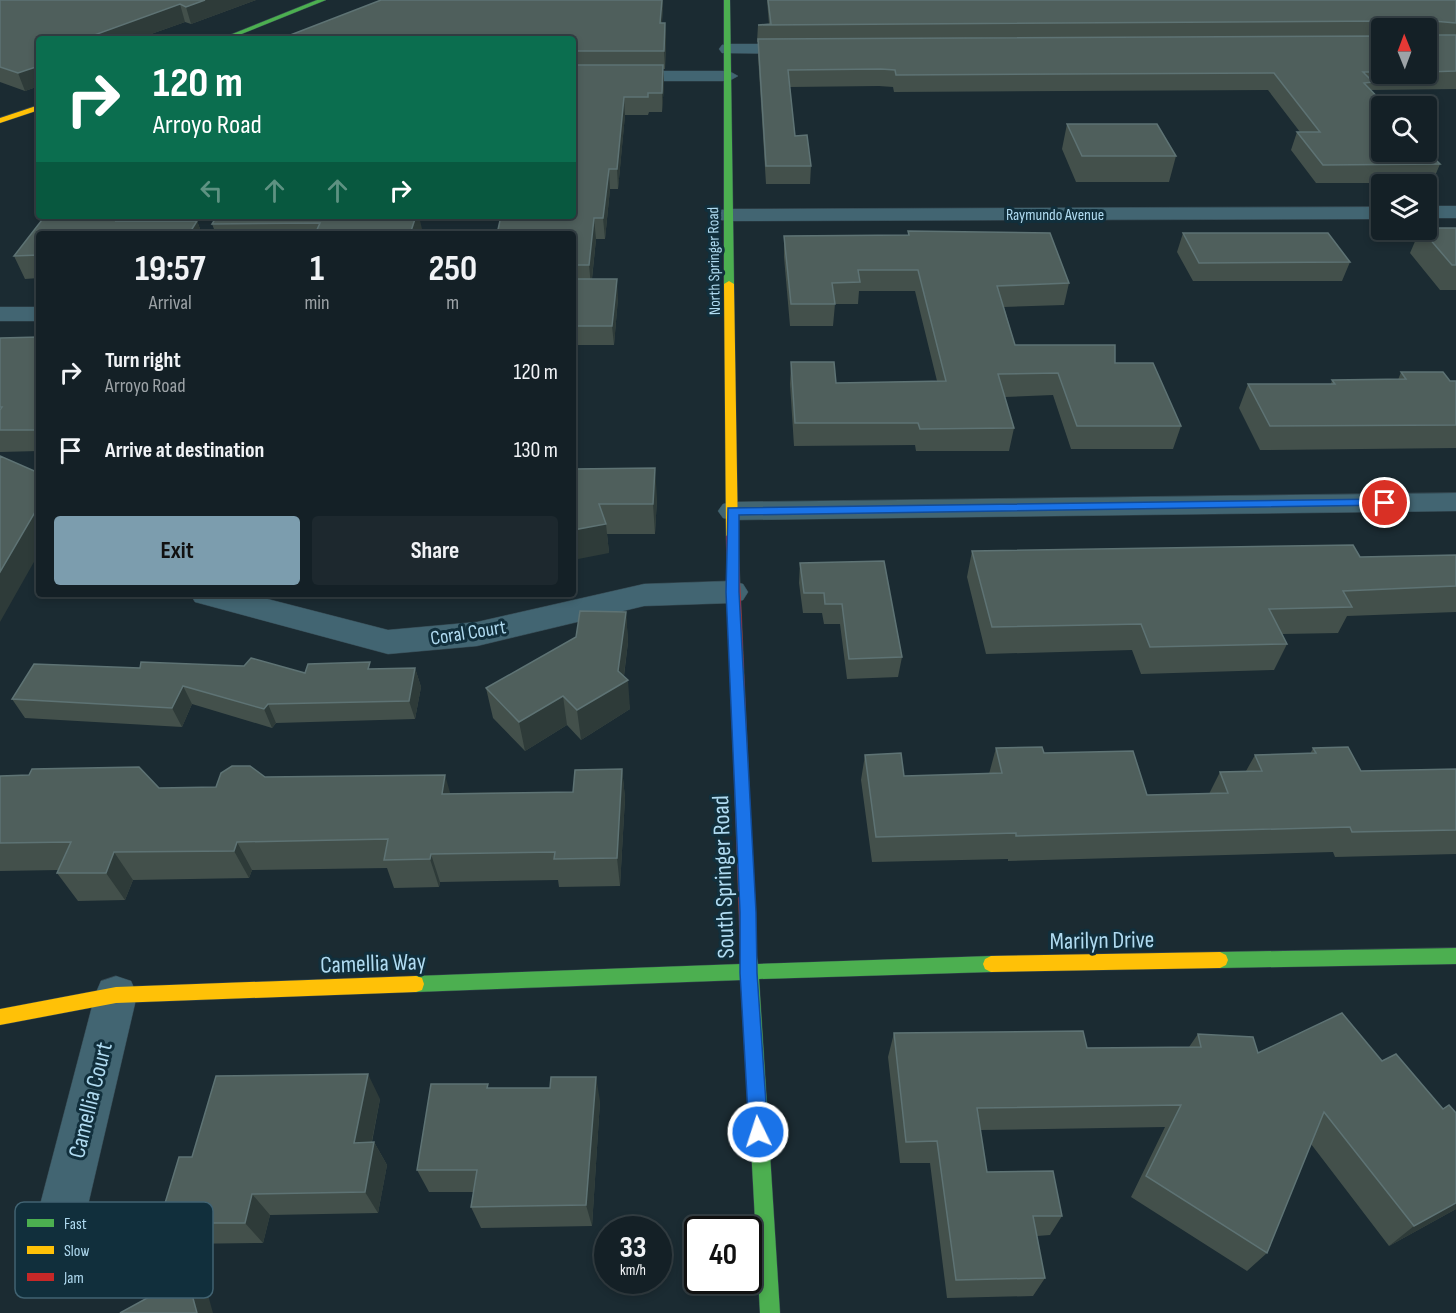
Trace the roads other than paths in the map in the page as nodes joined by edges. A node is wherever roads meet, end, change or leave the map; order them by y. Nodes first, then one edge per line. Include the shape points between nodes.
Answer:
1 (323, 0) edge
2 (727, 6) edge
3 (231, 36) edge
4 (826, 48) edge
5 (728, 49) junction
6 (576, 76) edge
7 (729, 76) junction
8 (36, 108) edge
9 (0, 121) edge
10 (1437, 212) edge
11 (1456, 212) edge
12 (1371, 213) edge
13 (729, 214) junction
14 (0, 314) edge
15 (36, 314) edge
16 (1456, 502) edge
17 (733, 511) junction
18 (732, 592) junction
19 (217, 597) edge
20 (1456, 956) edge
21 (748, 973) junction
22 (116, 995) junction
23 (0, 1017) edge
24 (65, 1202) edge
25 (770, 1313) edge

1 - 3 street
2 - 5 street, North Springer Road
4 - 5 street
5 - 7 street, North Springer Road
6 - 7 street
7 - 13 street, North Springer Road
8 - 9 street
10 - 11 street
12 - 13 street, Raymundo Avenue
13 - 17 street, North Springer Road
14 - 15 street
16 - 17 street
17 - 18 street, South Springer Road
18 - 19 street, Coral Court via 644,595 477,634 387,642
18 - 21 street, South Springer Road
20 - 21 street, Marilyn Drive via 849,967
21 - 22 street, Camellia Way
21 - 25 street, South Springer Road
22 - 23 street, Camellia Way
22 - 24 street, Camellia Court

